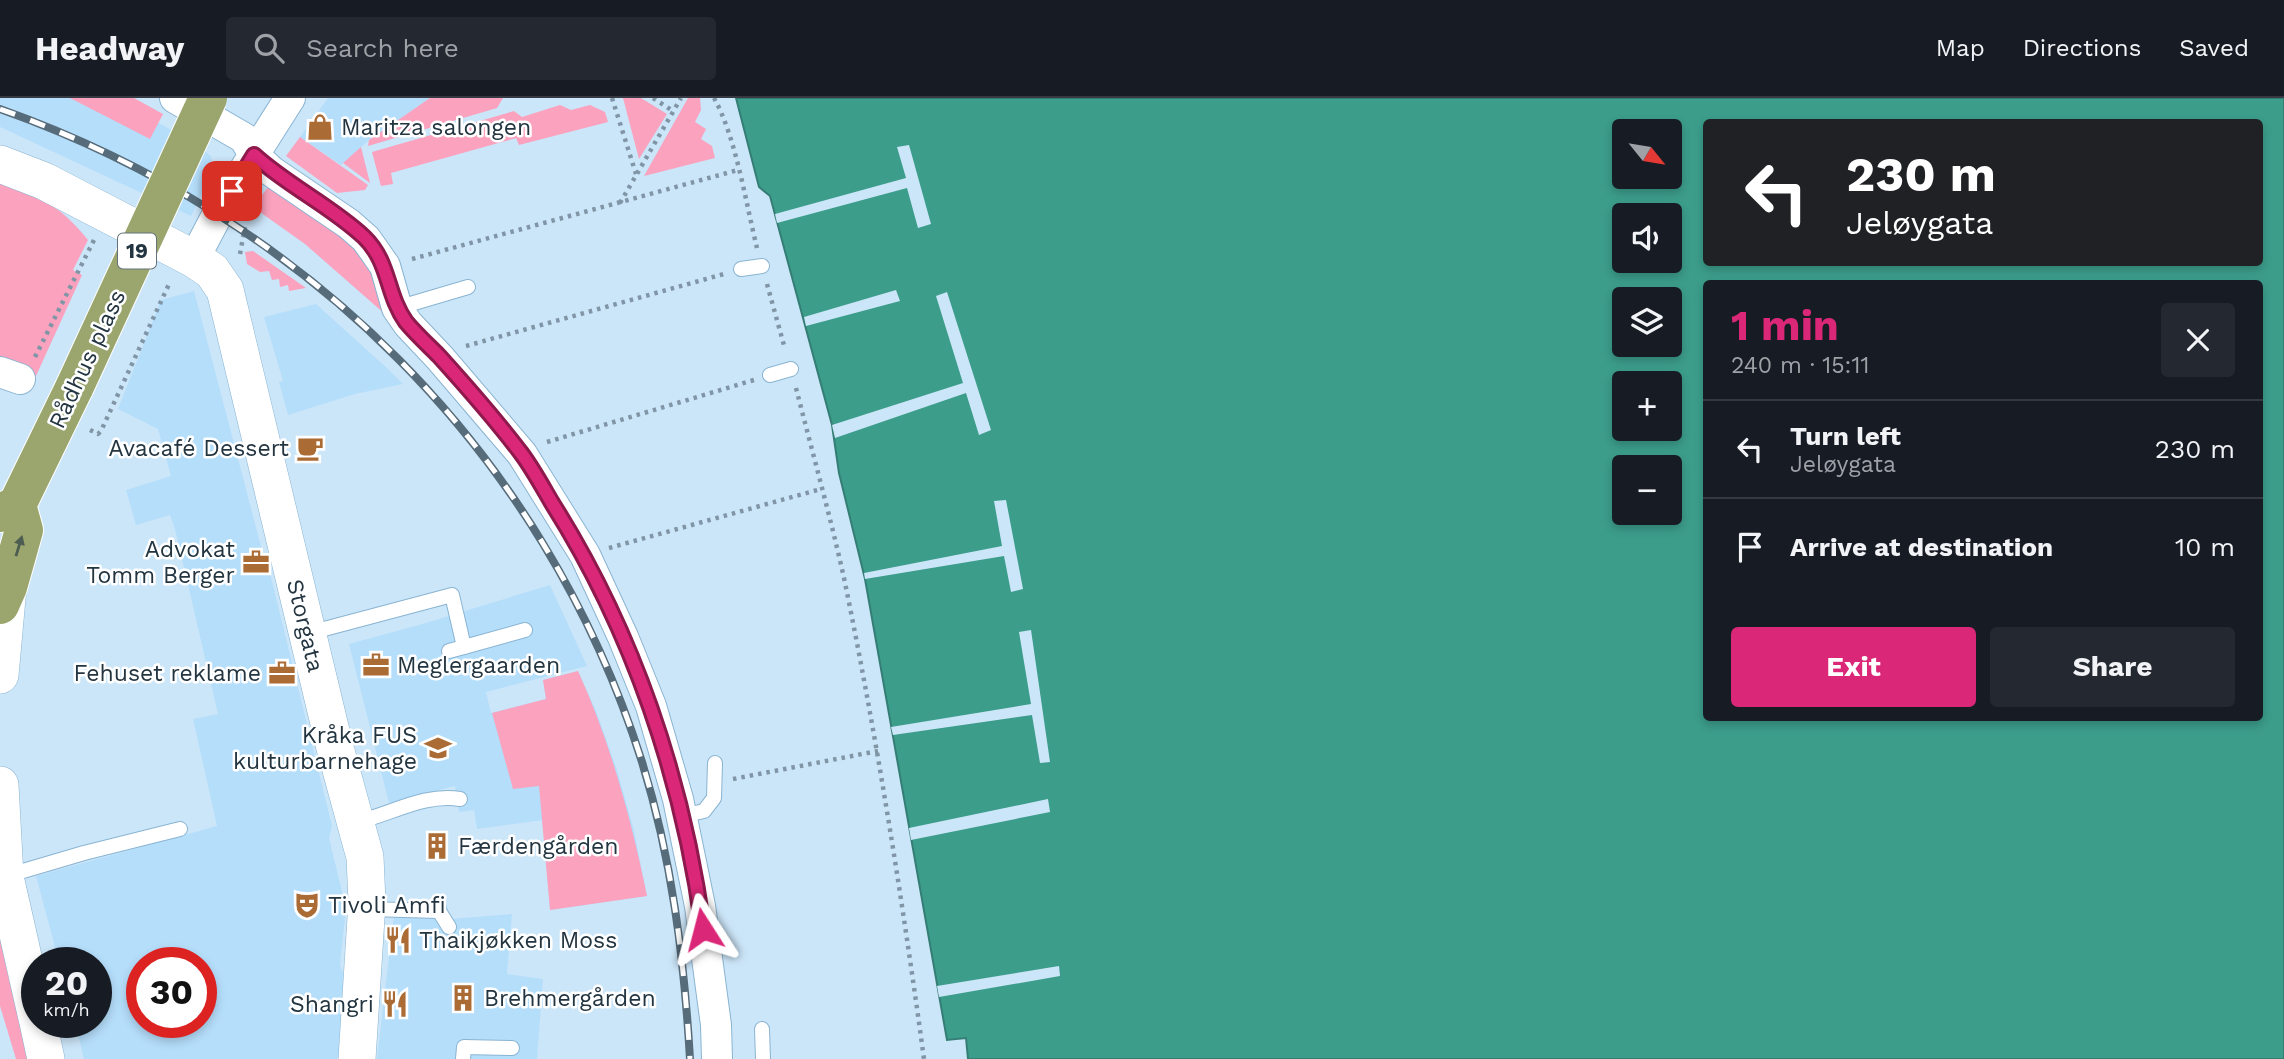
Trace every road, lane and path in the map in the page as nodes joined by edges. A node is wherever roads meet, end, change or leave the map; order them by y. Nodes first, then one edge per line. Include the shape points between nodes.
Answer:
1 (175, 98) edge
2 (208, 98) edge
3 (290, 98) edge
4 (612, 98) edge
5 (653, 98) edge
6 (681, 98) edge
7 (714, 98) edge
8 (673, 111) junction
9 (254, 155) junction
10 (0, 164) edge
11 (738, 170) junction
12 (636, 176) junction
13 (620, 203) junction
14 (96, 235) dead end
15 (184, 266) junction
16 (762, 266) junction
17 (385, 267) junction
18 (735, 271) joint
19 (468, 287) dead end
20 (397, 308) junction
21 (440, 358) junction
22 (791, 369) junction
23 (10, 376) edge
24 (764, 377) joint
25 (90, 430) dead end
26 (522, 454) junction
27 (821, 489) junction
28 (9, 509) edge
29 (585, 555) junction
30 (4, 596) edge
31 (525, 630) dead end
32 (307, 633) junction
33 (464, 647) junction
34 (449, 651) dead end
35 (0, 675) edge
36 (878, 751) junction
37 (715, 763) dead end
38 (716, 783) junction
39 (0, 785) edge
40 (460, 799) dead end
41 (681, 816) junction
42 (356, 823) junction
43 (180, 829) dead end
44 (2, 873) edge
45 (367, 909) junction
46 (449, 927) dead end
47 (21, 953) edge
48 (762, 1029) dead end
49 (41, 1038) edge
50 (512, 1048) dead end
51 (46, 1059) edge
52 (357, 1059) edge
53 (463, 1059) edge
54 (717, 1059) edge
55 (763, 1059) edge
56 (924, 1059) edge

1 - 9 street via 244,138
2 - 28 highway, Rådhus plass / 19, bridge via 75,386
3 - 9 street
4 - 12 path
5 - 8 path
6 - 8 path
7 - 11 path
8 - 12 path
9 - 15 street
9 - 17 street via 349,224
10 - 15 street, Storgata via 44,181
11 - 13 path
11 - 16 path
12 - 13 path
13 - 17 path
14 - 23 path via 41,348
15 - 25 path via 99,435
15 - 32 street, Storgata via 212,271 225,290
16 - 18 lane
16 - 22 path
17 - 20 street
18 - 21 path via 453,350
19 - 20 lane
20 - 21 street
21 - 26 street
22 - 24 lane
22 - 27 path
24 - 26 path via 531,447
26 - 29 street
27 - 29 path
27 - 36 path
30 -> 28 highway, Rådhus plass / 19 via 24,530
29 - 41 street via 651,706
30 - 35 street
31 - 33 lane
32 - 33 lane via 452,595
32 - 42 street, Storgata
33 - 34 lane
36 - 38 path
36 - 56 path
37 - 38 lane
38 - 41 lane via 704,811
39 - 44 street
40 - 42 lane via 447,796 410,804
41 - 54 street via 700,906
42 - 45 street, Storgata via 365,857
43 - 44 lane
44 - 47 street
45 - 46 lane via 439,911
45 - 52 street, Storgata
48 - 55 lane
49 - 51 street
50 - 53 lane via 464,1047

